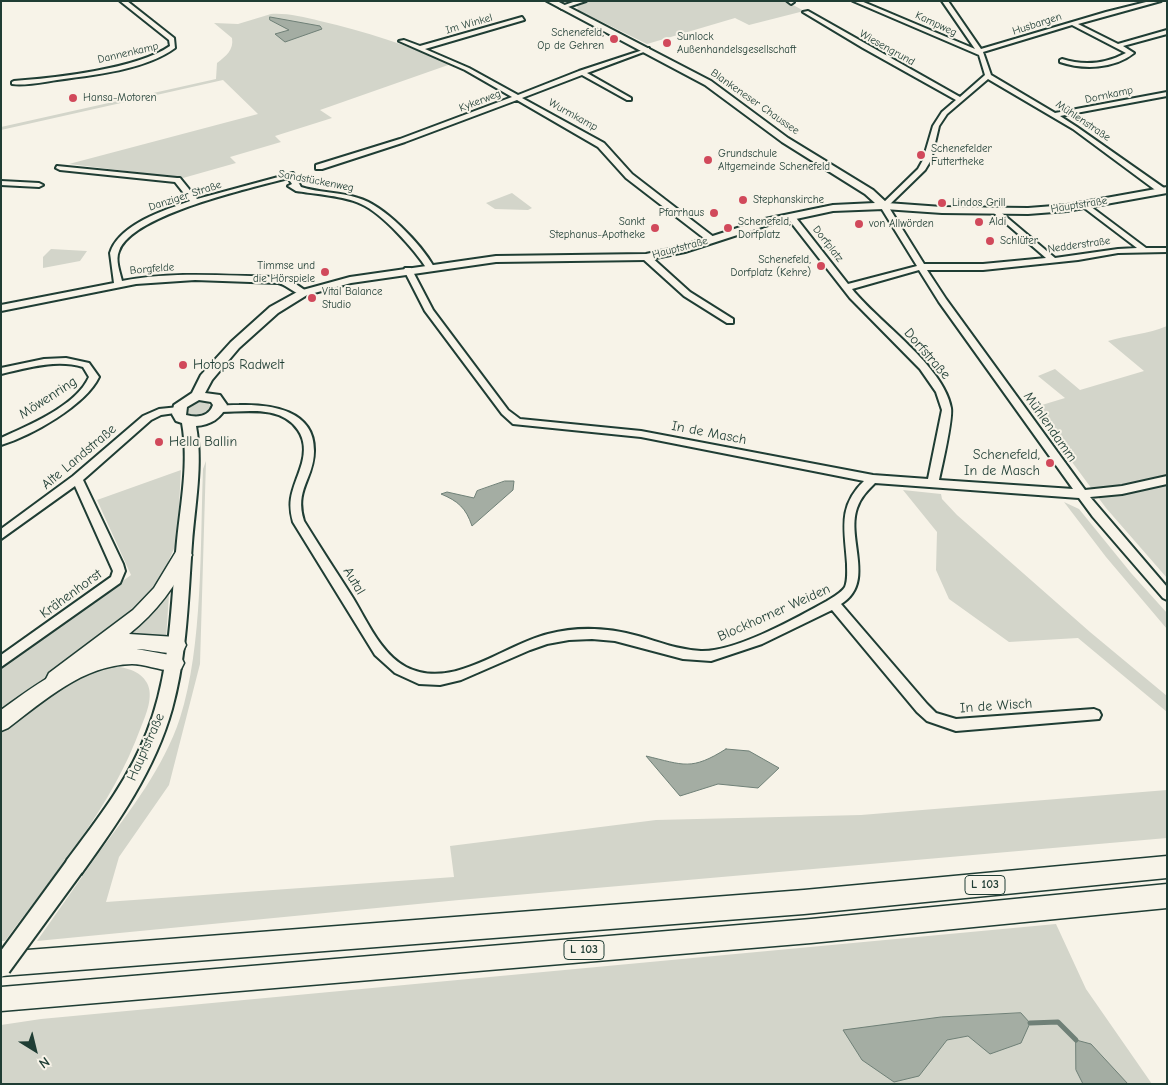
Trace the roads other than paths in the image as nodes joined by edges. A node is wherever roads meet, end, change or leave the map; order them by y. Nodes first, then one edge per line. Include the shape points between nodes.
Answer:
1 (123, 1) edge
2 (551, 1) edge
3 (584, 1) edge
4 (856, 1) edge
5 (944, 1) edge
6 (1130, 1) edge
7 (1158, 1) edge
8 (1140, 5) junction
9 (562, 7) junction
10 (806, 12) dead end
11 (522, 20) dead end
12 (1072, 23) junction
13 (1167, 32) edge
14 (402, 41) dead end
15 (1118, 46) junction
16 (421, 48) junction
17 (647, 50) junction
18 (980, 53) junction
19 (1062, 61) dead end
20 (581, 72) junction
21 (988, 76) junction
22 (14, 83) dead end
23 (1167, 94) edge
24 (517, 97) junction
25 (629, 99) dead end
26 (959, 99) junction
27 (1055, 115) junction
28 (319, 167) dead end
29 (60, 168) dead end
30 (1, 183) edge
31 (39, 185) dead end
32 (299, 189) joint
33 (1164, 190) edge
34 (196, 203) junction
35 (1086, 205) junction
36 (884, 206) junction
37 (997, 211) junction
38 (790, 216) junction
39 (712, 240) junction
40 (1143, 249) junction
41 (1167, 250) edge
42 (646, 257) junction
43 (1053, 260) junction
44 (430, 267) junction
45 (921, 267) junction
46 (408, 270) junction
47 (118, 283) junction
48 (848, 287) junction
49 (303, 292) junction
50 (1, 308) edge
51 (730, 321) dead end
52 (1, 371) edge
53 (204, 396) junction
54 (220, 409) junction
55 (179, 410) junction
56 (204, 420) junction
57 (188, 421) junction
58 (1, 442) edge
59 (192, 460) junction
60 (77, 479) junction
61 (873, 479) junction
62 (1167, 480) edge
63 (934, 483) junction
64 (1082, 494) junction
65 (1, 535) edge
66 (183, 555) junction
67 (1167, 595) edge
68 (834, 604) junction
69 (558, 637) joint
70 (95, 649) junction
71 (175, 654) junction
72 (1, 662) edge
73 (46, 688) junction
74 (1094, 714) dead end
75 (1, 722) edge
76 (1167, 868) edge
77 (1167, 896) edge
78 (1, 952) edge
79 (70, 960) junction
80 (1, 965) edge
81 (1, 999) edge

1 - 22 street, Dannenkamp via 172,39 174,47 156,58 125,65 46,81
2 - 9 main road, Blankeneser Chaussee
3 - 9 street
4 - 18 street, Kampweg
5 - 18 street
6 - 8 street
7 - 8 street, Husbargen
8 - 12 street, Husbargen
9 - 17 main road, Blankeneser Chaussee
10 - 26 street, Wiesengrund
11 - 16 street, Im Winkel
12 - 15 street
12 - 18 street, Husbargen
13 - 15 street
14 - 16 street, Wurmkamp
15 - 19 street via 1131,53 1094,65 1074,66
16 - 24 street, Wurmkamp
17 - 20 street, Kykerweg
17 - 36 main road, Blankeneser Chaussee via 708,83 785,140 869,192
18 - 21 street via 988,66
20 - 24 street, Kykerweg
20 - 25 street
21 - 26 street
21 - 27 street, Mühlenstraße
23 - 27 street, Dornkamp
24 - 28 street, Kykerweg via 395,143
24 - 39 street, Wurmkamp via 601,145 624,171
26 - 36 street via 936,126 921,170
27 - 33 street, Mühlenstraße
29 - 34 street via 177,180
30 - 31 street
32 - 34 street, Danziger Straße via 290,176
32 - 44 street, Sandstückenweg via 363,202 372,207 411,243
33 - 35 main road, Hauptstraße
34 - 47 street, Danziger Straße via 150,218 124,237 114,253
35 - 37 main road, Hauptstraße
35 - 40 street
36 - 37 main road, Hauptstraße
36 - 38 main road, Hauptstraße via 834,208
36 - 45 street, Mühlendamm
37 - 43 street
38 - 39 main road, Hauptstraße
38 - 48 street, Dorfplatz
39 - 42 main road, Hauptstraße
40 - 41 street, Nedderstraße
40 - 43 street, Nedderstraße
42 - 44 main road, Hauptstraße via 505,258
42 - 51 street via 687,294
43 - 45 street, Nedderstraße via 983,267
44 - 46 main road, Hauptstraße
45 - 48 street, Nedderstraße
45 - 64 street, Mühlendamm
46 - 49 main road, Hauptstraße
46 - 61 street, In de Masch via 429,311 505,412 517,422 640,434
47 - 49 street, Borgfelde via 195,277 268,279 287,282
47 - 50 street, Borgfelde
48 - 63 street, Dorfstraße via 928,373 944,397 947,410
49 - 53 main road, Hauptstraße via 252,327 219,365
52 - 58 street, Möwenring via 71,361 86,365 94,377 87,389 69,404
53 - 54 main road via 219,401
53 - 55 main road via 186,401
54 - 56 main road
54 - 69 street, Autal via 269,409 290,414 299,422 311,448 295,493 296,514 379,651 400,671 428,679 466,675 531,644
55 - 57 main road via 181,418
55 - 60 street, Alte Landstraße via 159,412 147,418
56 - 57 main road
56 - 59 main road, Hauptstraße
57 - 59 main road, Hauptstraße
59 - 66 main road, Hauptstraße
60 - 65 street, Alte Landstraße
60 - 72 street, Krähenhorst via 117,564 116,580
61 - 63 street, In de Masch
61 - 68 street, Blockhorner Weiden via 860,488 852,501 849,521 853,585
62 - 64 street, In de Masch via 1122,490
63 - 64 street, In de Masch
64 - 67 street, Mühlendamm
66 - 70 main road via 150,605
66 - 71 main road, Hauptstraße
68 - 69 street, Blockhorner Weiden via 742,646 712,656 679,655 627,638 594,635
68 - 74 street, In de Wisch via 922,708 945,723 956,725
70 - 71 main road via 126,642
70 - 73 main road
71 - 73 main road via 106,660 72,672
71 - 80 main road, Hauptstraße, bridge via 164,709 142,763 115,810
73 - 75 main road
76 - 79 main road, L 103 via 804,902
77 - 81 main road, L 103 via 811,931
78 - 79 main road
79 - 80 main road, L 103

